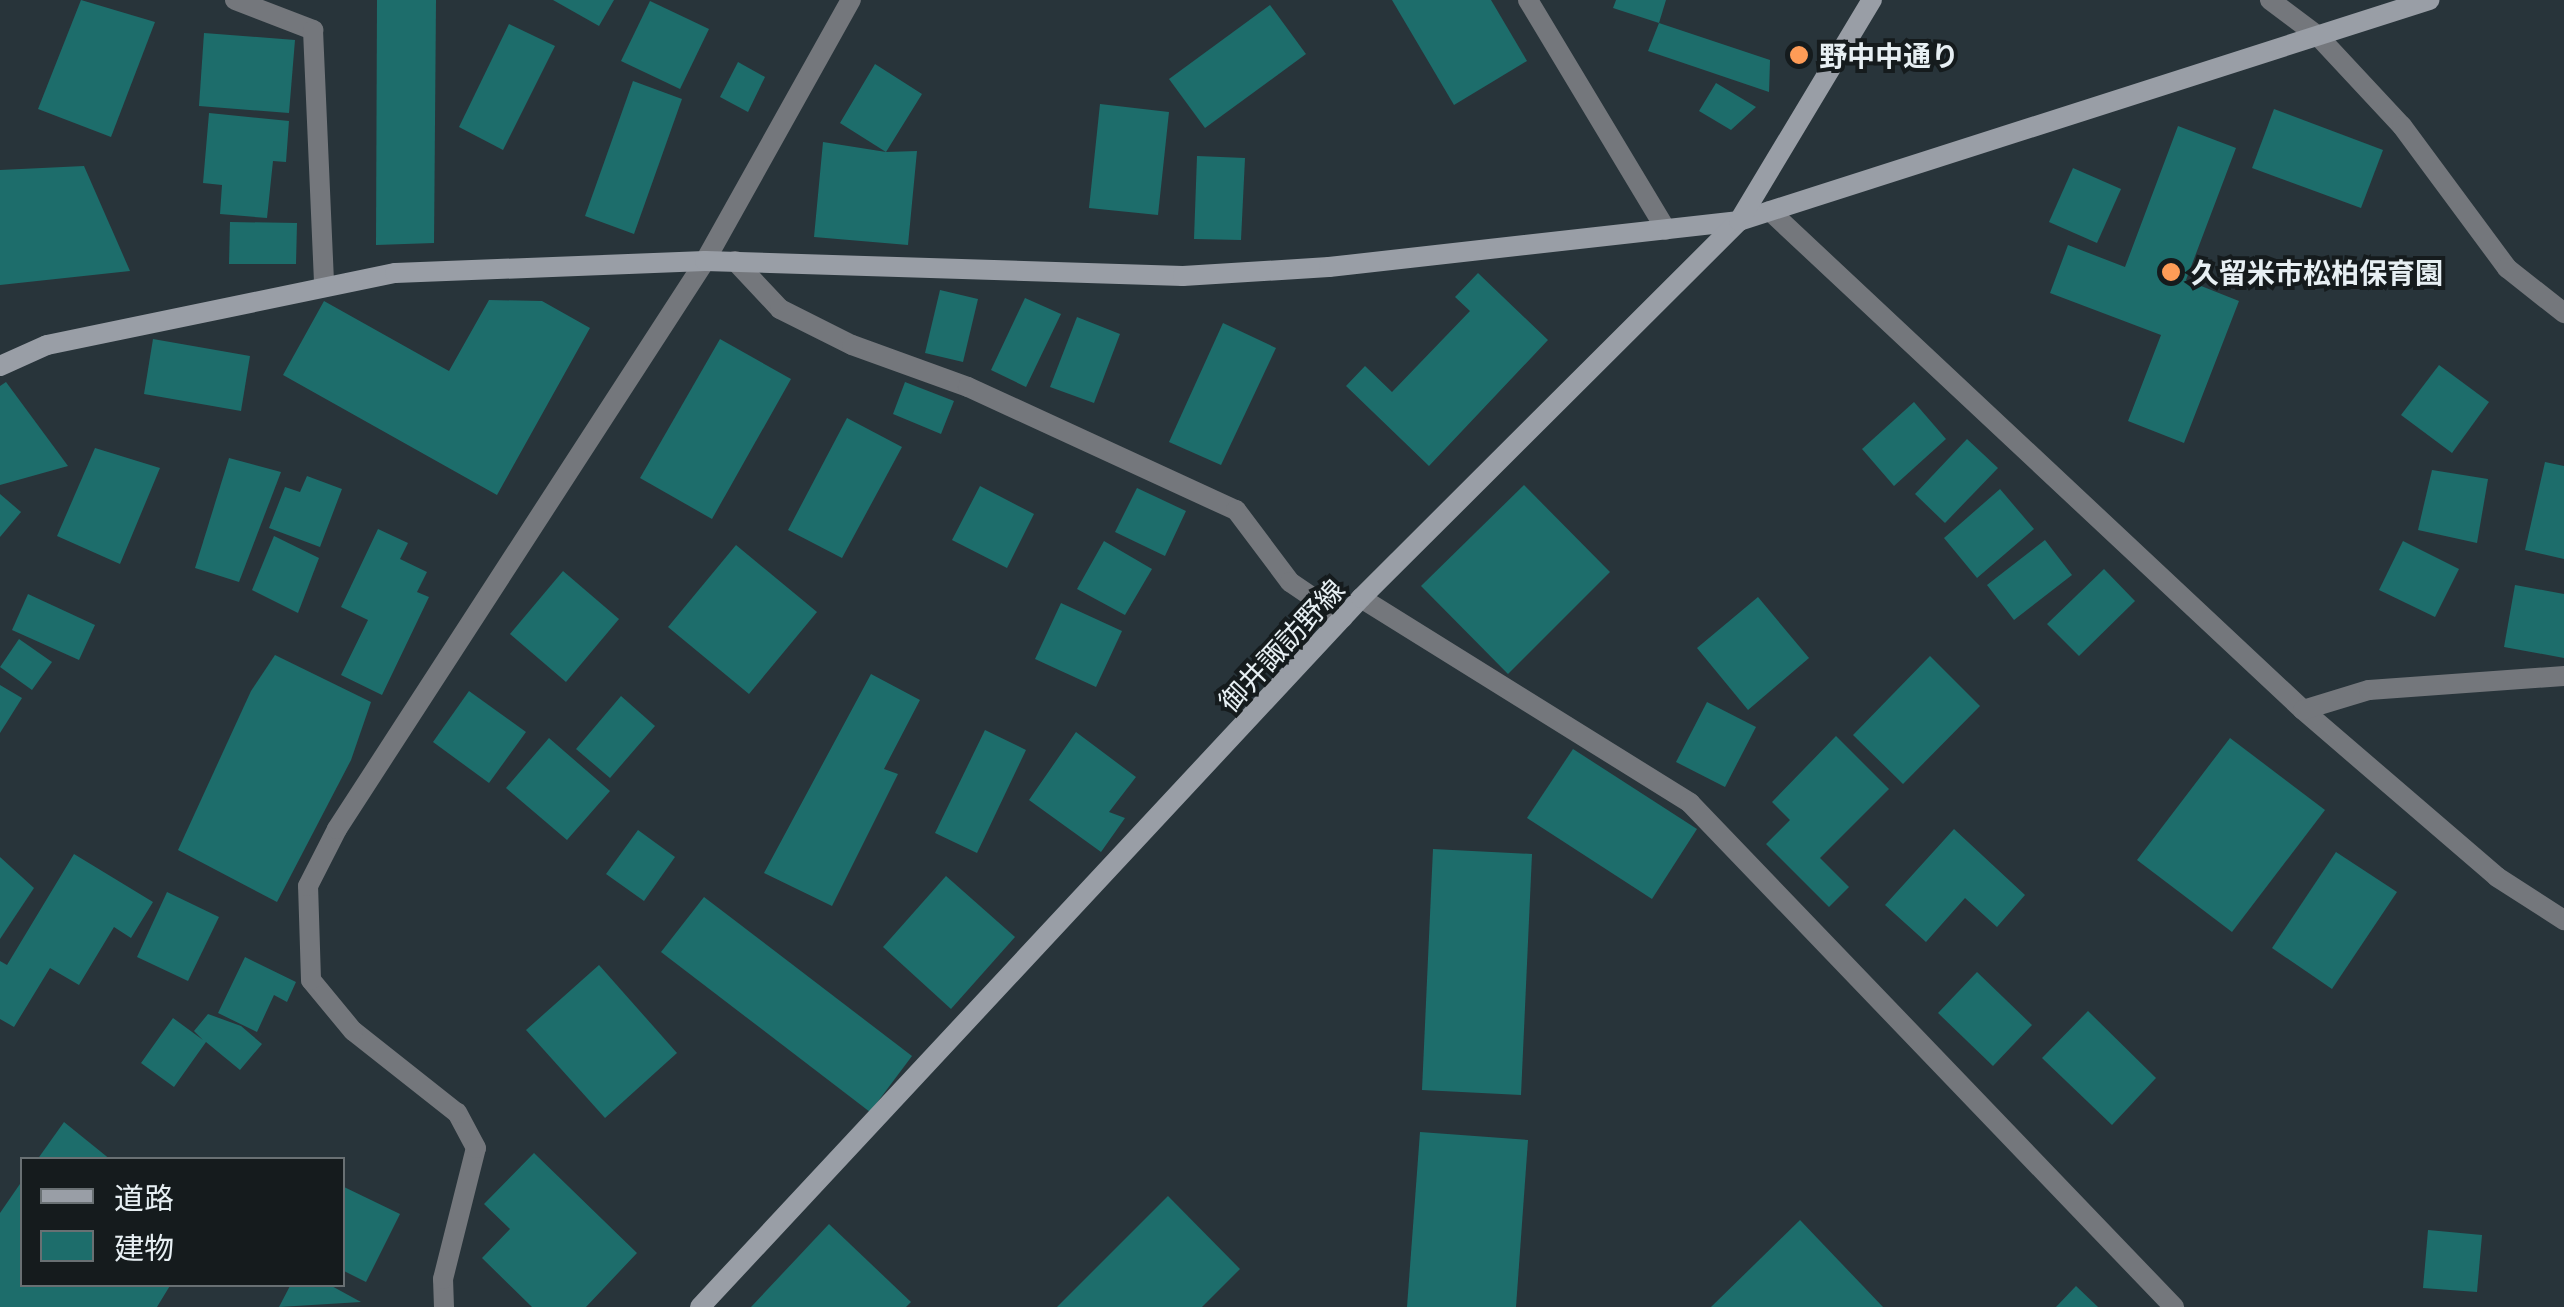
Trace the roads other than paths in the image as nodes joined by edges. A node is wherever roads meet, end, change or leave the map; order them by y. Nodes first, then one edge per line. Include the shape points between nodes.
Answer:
1 (235, 0) edge
2 (851, 0) edge
3 (1528, 0) edge
4 (1872, 0) edge
5 (2270, 0) edge
6 (2429, 0) edge
7 (2318, 36) junction
8 (1770, 210) junction
9 (1740, 220) junction
10 (1666, 230) junction
11 (704, 260) junction
12 (735, 261) junction
13 (324, 287) junction
14 (2564, 313) edge
15 (0, 366) edge
16 (1362, 598) junction
17 (1343, 618) junction
18 (2564, 676) edge
19 (2303, 710) junction
20 (2564, 920) edge
21 (444, 1307) edge
22 (700, 1307) edge
23 (2174, 1307) edge

1 - 13 street via 313,30
2 - 11 street
3 - 10 street
4 - 9 street, 御井諏訪野線
5 - 7 street
6 - 7 street
7 - 8 street
7 - 14 street via 2402,126 2507,268
8 - 9 street
8 - 19 street
9 - 10 street
9 - 16 street, 御井諏訪野線
10 - 12 street via 1184,276
11 - 12 street
11 - 13 street via 503,265
11 - 21 street via 336,829 308,886 311,980 353,1031 457,1112 476,1148 444,1280
12 - 17 street via 780,309 852,345 968,388 1236,510 1290,582
13 - 15 street via 47,345
16 - 17 street, 御井諏訪野線
16 - 23 street via 1690,803
17 - 22 street, 御井諏訪野線
18 - 19 street via 2370,690
19 - 20 street via 2497,877

